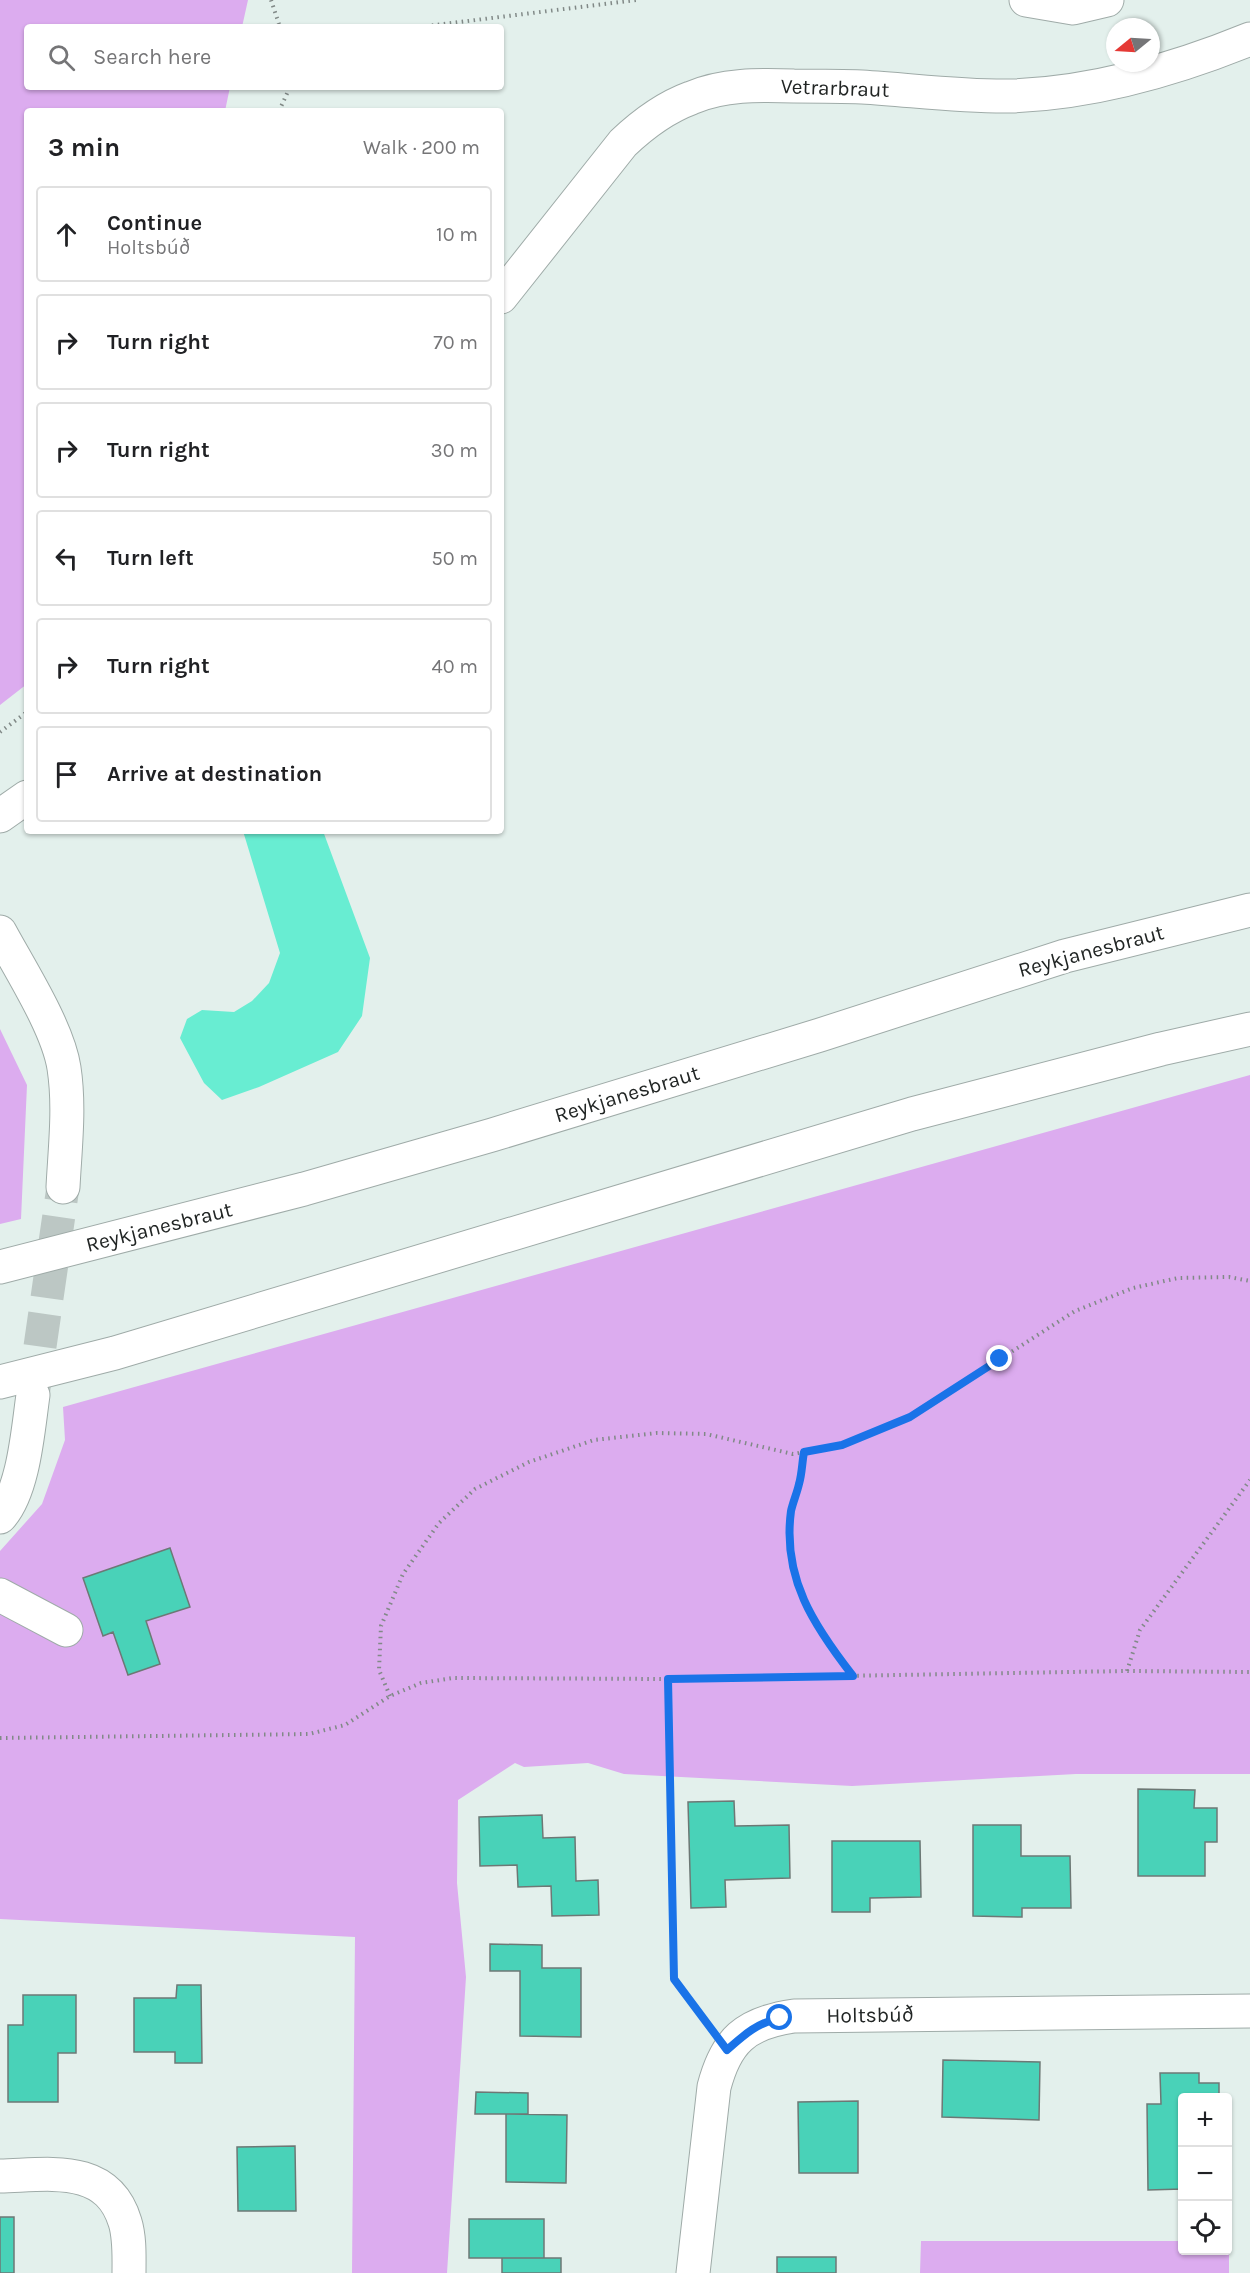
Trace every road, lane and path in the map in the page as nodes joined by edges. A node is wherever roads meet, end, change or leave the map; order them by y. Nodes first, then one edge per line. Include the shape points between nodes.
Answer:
1 (271, 0) edge
2 (636, 0) edge
3 (1026, 0) edge
4 (1107, 0) edge
5 (279, 24) edge
6 (444, 24) edge
7 (1250, 39) edge
8 (289, 90) edge
9 (280, 108) edge
10 (504, 293) edge
11 (24, 714) edge
12 (0, 732) edge
13 (24, 799) edge
14 (0, 816) edge
15 (1250, 910) edge
16 (0, 932) edge
17 (1250, 1029) edge
18 (63, 1187) tunnel mouth
19 (0, 1267) edge
20 (1250, 1281) edge
21 (0, 1382) edge
22 (33, 1395) tunnel mouth
23 (804, 1452) junction
24 (1250, 1480) edge
25 (0, 1517) edge
26 (0, 1595) edge
27 (66, 1630) dead end
28 (1127, 1671) junction
29 (1250, 1672) edge
30 (853, 1676) junction
31 (668, 1679) junction
32 (390, 1696) junction
33 (0, 1738) edge
34 (1250, 2011) edge
35 (727, 2050) junction
36 (0, 2176) edge
37 (129, 2273) edge
38 (693, 2273) edge

1 - 5 path
2 - 6 path
3 - 4 main road via 1072,8
7 - 10 main road, Vetrarbraut via 1155,74 1061,92 965,96 861,87 762,85 714,90 691,97 644,124 623,143
8 - 9 path
11 - 12 path
13 - 14 main road
15 - 19 main road, Reykjanesbraut via 1065,956 426,1154
16 - 18 main road via 56,1038 64,1066 67,1098
17 - 21 main road via 912,1114 115,1353
20 - 23 path via 1229,1277 1178,1278 1133,1288 1075,1311 910,1417 842,1445
22 - 25 main road via 22,1469
23 - 30 path via 792,1510 792,1565 822,1637
23 - 32 path via 793,1454 706,1434 657,1433 594,1440 529,1462 475,1489 439,1523 403,1574 381,1626 380,1670
24 - 28 path via 1140,1630
26 - 27 main road
28 - 29 path
28 - 30 path
30 - 31 path
31 - 32 path via 453,1678 421,1683
31 - 35 path via 674,1979
32 - 33 path via 345,1725 309,1734
34 - 35 main road, Holtsbúð via 794,2016 766,2021 750,2029
35 - 38 main road, Holtsbúð via 714,2087
36 - 37 main road via 57,2175 98,2183 118,2206 125,2223

